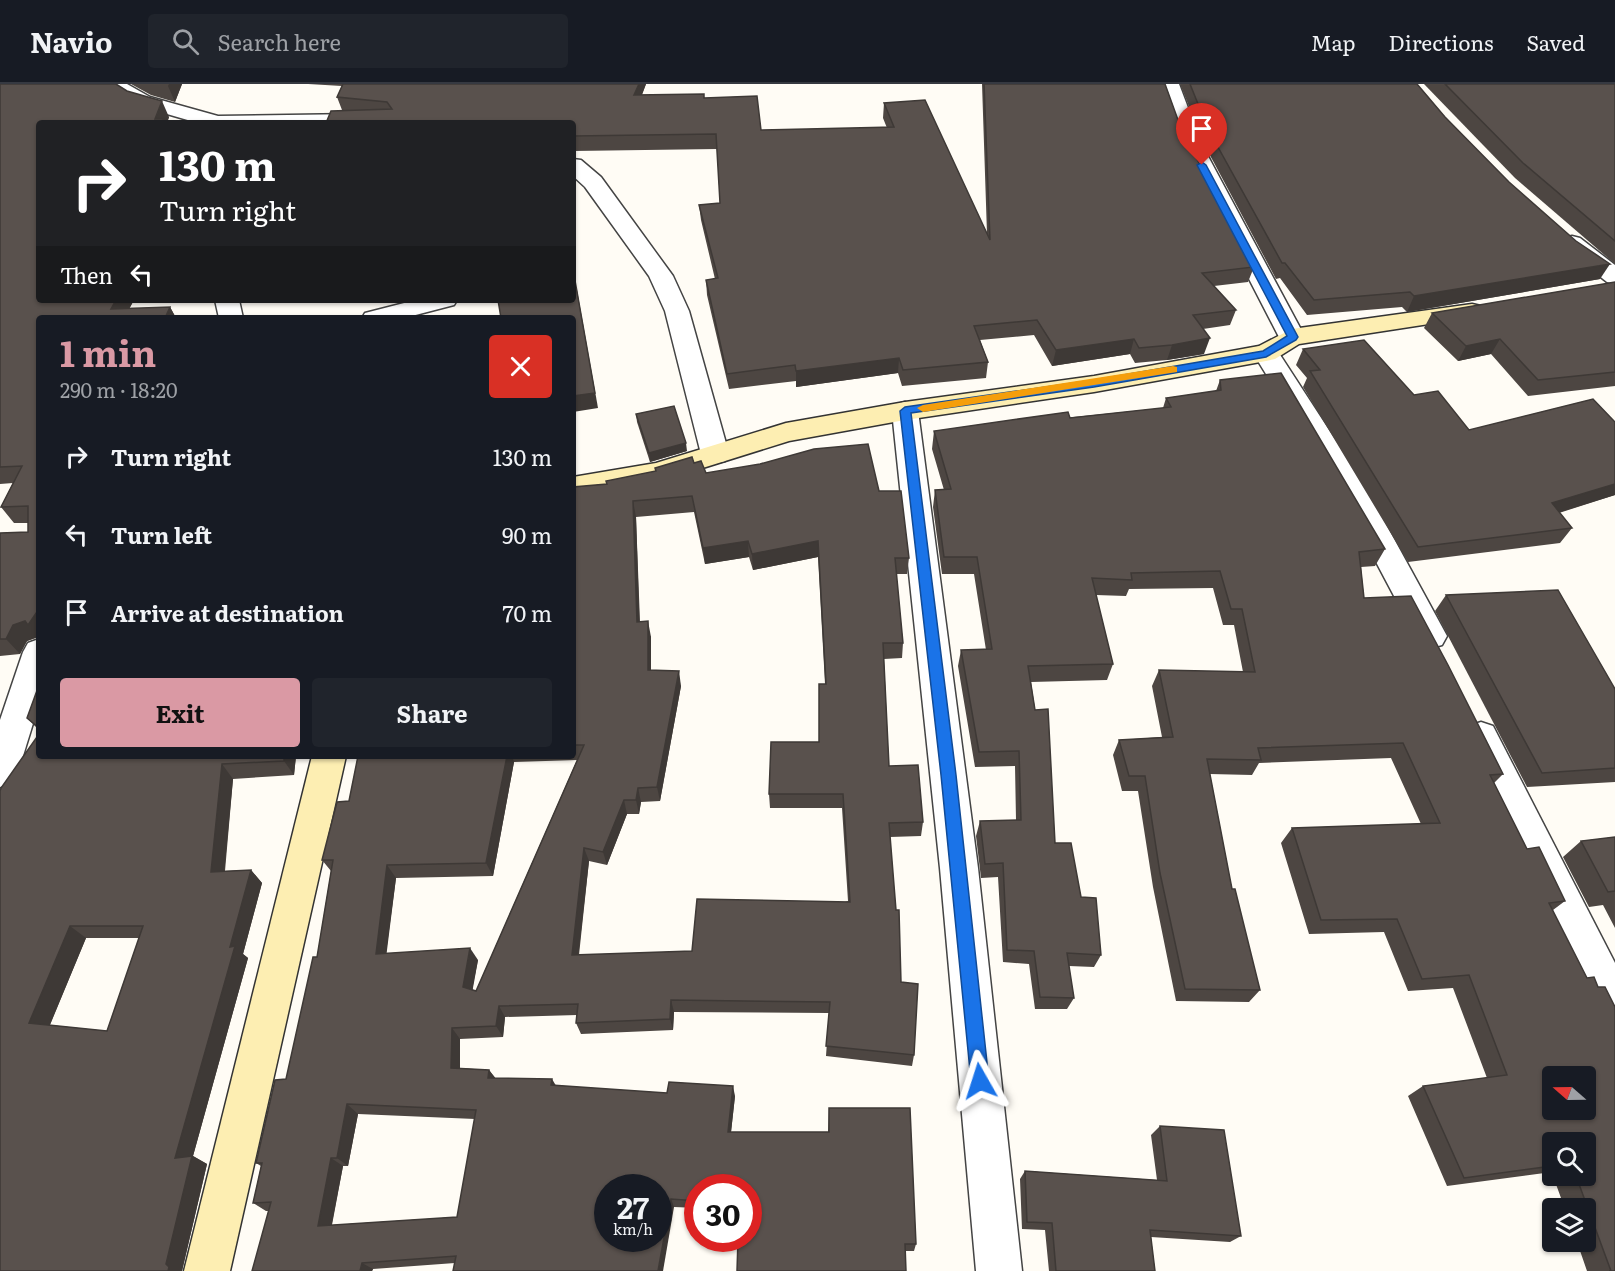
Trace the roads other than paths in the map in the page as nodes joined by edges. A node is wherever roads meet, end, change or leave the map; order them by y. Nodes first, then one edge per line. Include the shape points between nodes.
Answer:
1 (113, 84) edge
2 (1169, 84) edge
3 (206, 120) edge
4 (576, 168) edge
5 (1558, 231) edge
6 (1615, 277) edge
7 (433, 303) edge
8 (1498, 307) edge
9 (386, 315) edge
10 (1279, 345) junction
11 (905, 411) junction
12 (715, 454) junction
13 (576, 486) edge
14 (1442, 658) edge
15 (36, 661) edge
16 (1468, 711) edge
17 (328, 759) edge
18 (0, 772) edge
19 (1615, 1005) edge
20 (207, 1271) edge
21 (999, 1271) edge

1 - 3 street via 143,102
2 - 10 street via 1191,145
4 - 12 street via 593,182 662,276 677,311
5 - 6 street
7 - 9 street
8 - 10 main road
10 - 11 main road via 1094,384
10 - 14 street via 1313,421
11 - 12 main road via 786,432
11 - 21 street via 959,868
12 - 13 main road via 658,472
15 - 18 street
16 - 19 street
17 - 20 main road

